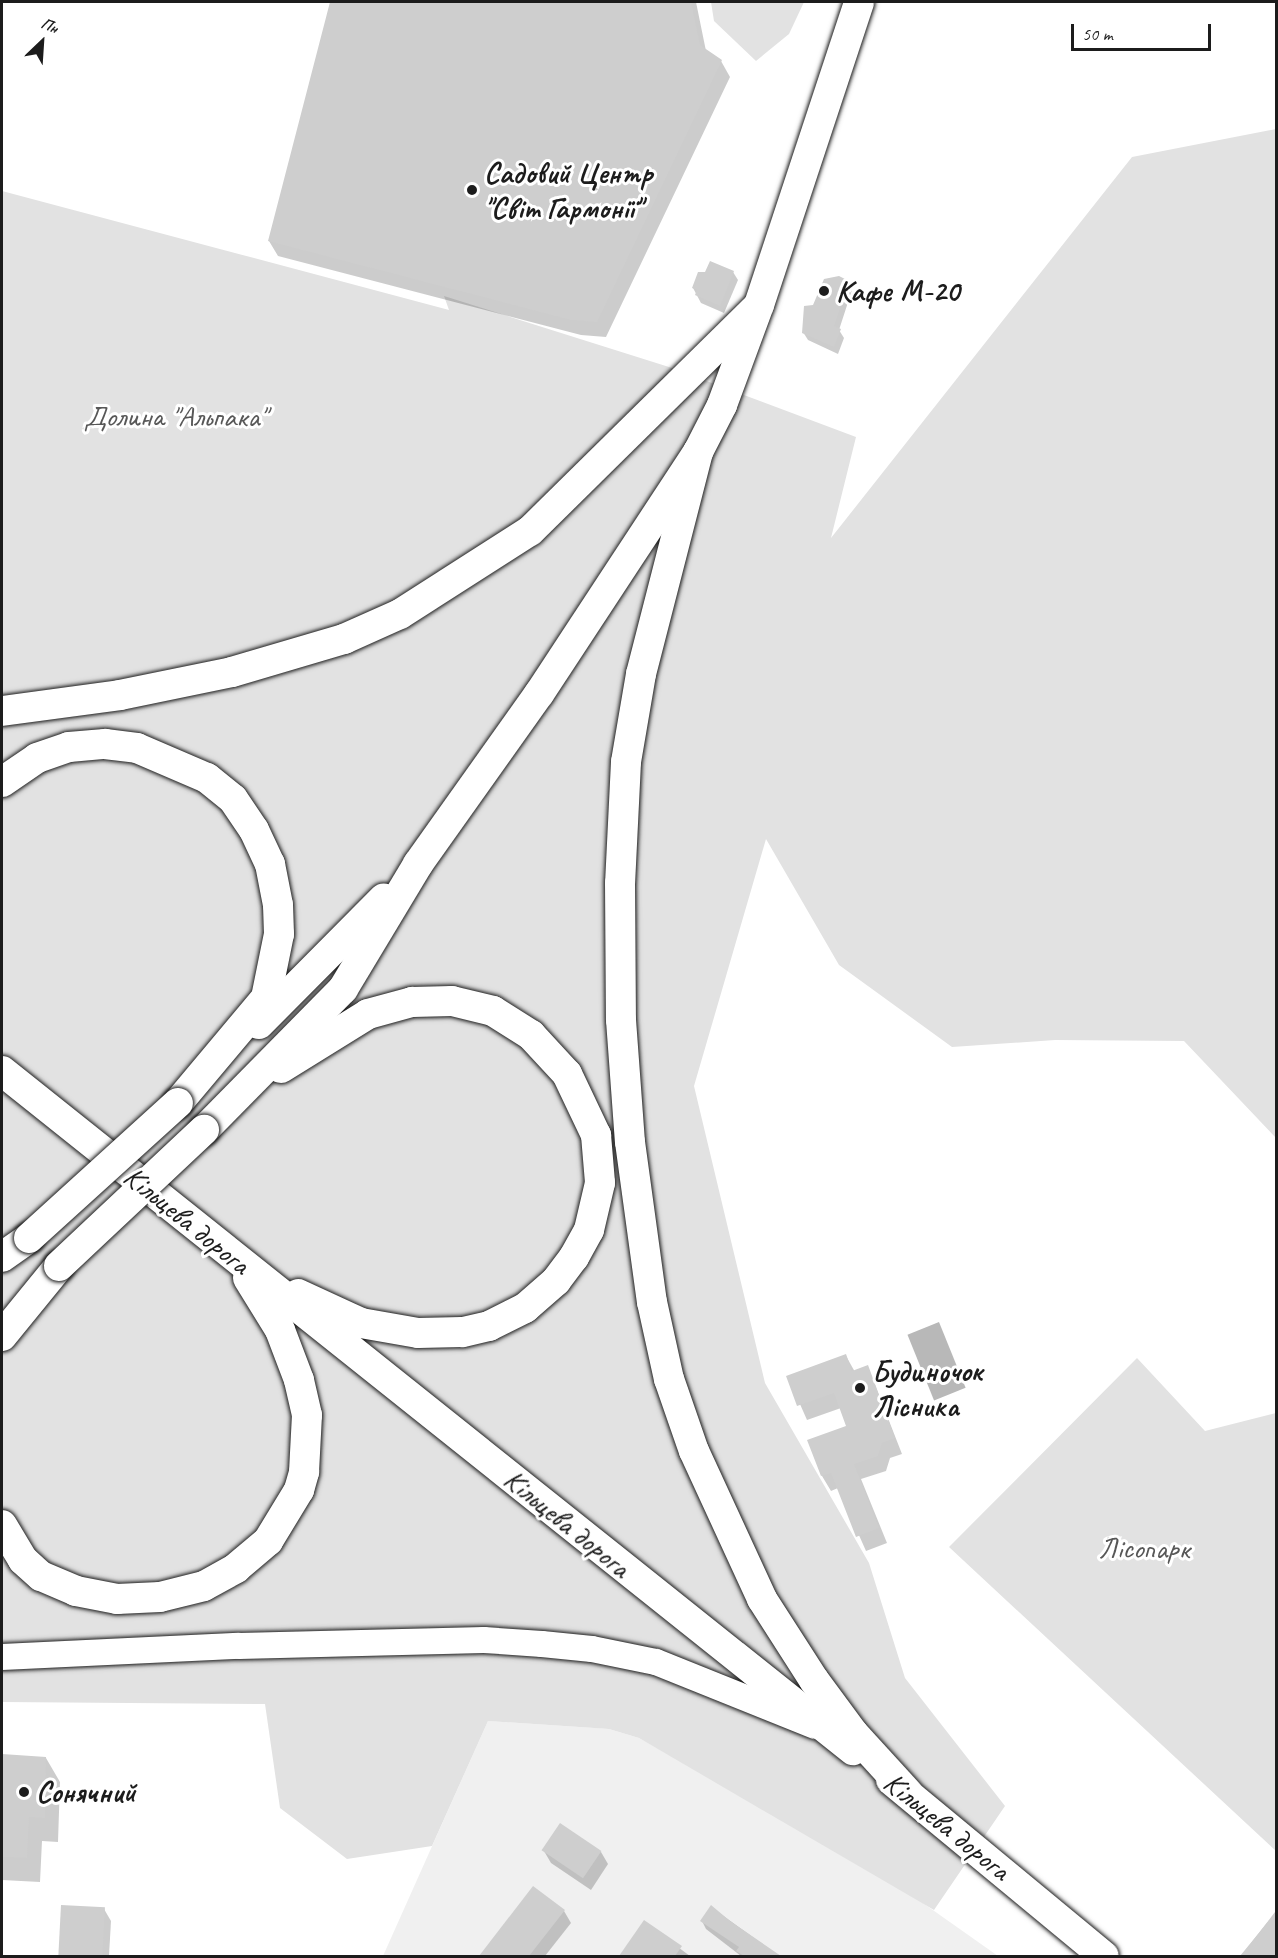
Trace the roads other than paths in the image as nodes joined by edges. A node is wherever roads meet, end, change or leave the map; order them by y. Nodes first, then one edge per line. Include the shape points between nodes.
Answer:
1 (859, 2) edge
2 (759, 305) junction
3 (698, 452) junction
4 (2, 711) edge
5 (2, 782) edge
6 (418, 864) junction
7 (2, 1049) edge
8 (2, 1071) edge
9 (2, 1077) edge
10 (251, 1086) junction
11 (28, 1092) junction
12 (178, 1103) junction
13 (29, 1238) junction
14 (2, 1257) edge
15 (237, 1261) junction
16 (2, 1264) edge
17 (59, 1266) junction
18 (2, 1315) edge
19 (2, 1336) edge
20 (2, 1526) edge
21 (2, 1657) edge
22 (830, 1732) junction
23 (907, 1792) junction
24 (1104, 1956) edge

1 - 2 highway
2 - 3 highway via 722,405
2 - 4 highway via 530,531 400,614 344,639 232,672 120,695
3 - 6 highway via 539,694
3 - 23 highway via 641,674 625,773 620,883 621,1020 630,1142 652,1302 669,1379 694,1451 762,1599 820,1689 854,1734
5 - 12 highway via 37,758 69,747 105,744 137,748 207,778 233,799 254,830 270,864 278,905 279,934 266,998
6 - 10 highway via 343,989
6 - 12 highway
7 - 11 highway
8 - 11 highway
9 - 11 highway
10 - 15 highway via 368,1014 412,1002 442,1001 493,1011 531,1035 567,1074 596,1135 600,1183 589,1230 556,1281 525,1308 489,1326 462,1332 418,1333 361,1323
10 - 17 highway, bridge
11 - 15 highway, Кільцева дорога
12 - 13 highway, bridge
13 - 14 highway
13 - 16 main road
15 - 20 highway via 280,1330 307,1415 304,1472 299,1490 268,1541 236,1568 204,1586 160,1597 117,1599 76,1592 40,1576 23,1560
15 - 22 highway, Кільцева дорога
17 - 18 main road
17 - 19 highway
21 - 22 main road via 448,1641 552,1645 656,1662
22 - 23 highway, Кільцева дорога
23 - 24 highway, Кільцева дорога

